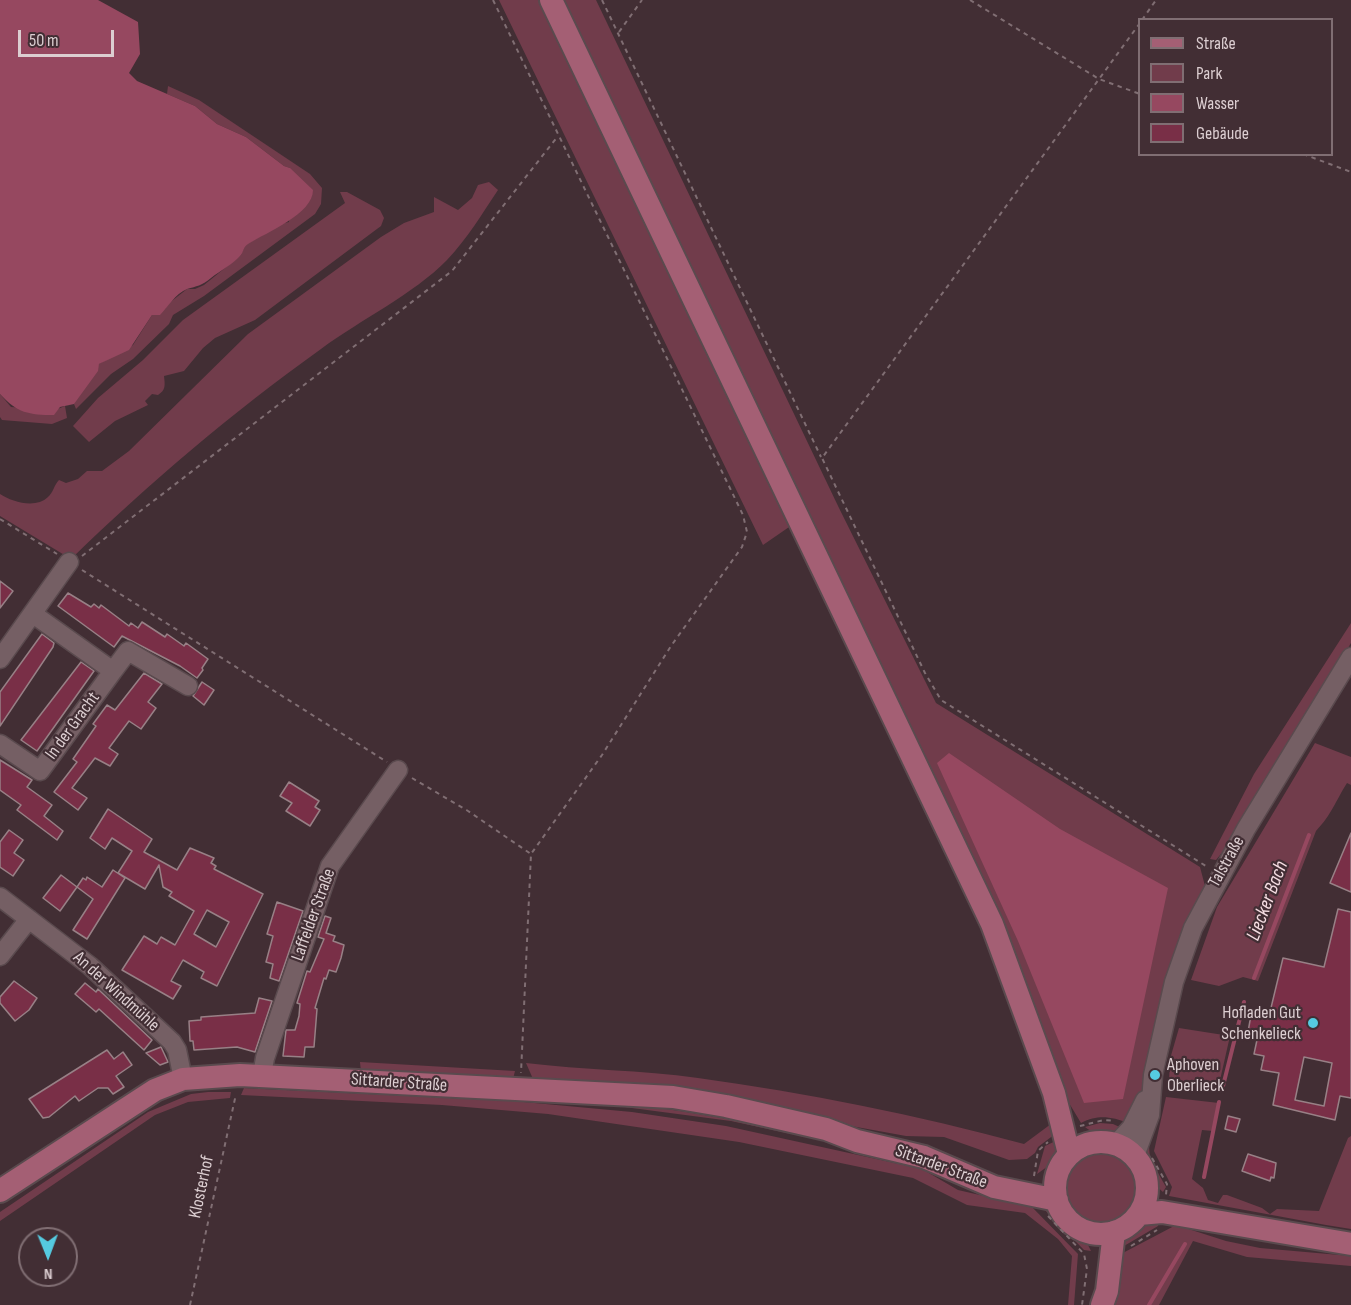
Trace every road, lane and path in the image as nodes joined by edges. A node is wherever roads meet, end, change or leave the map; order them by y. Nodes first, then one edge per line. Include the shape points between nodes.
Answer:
1 (493, 0) edge
2 (551, 0) edge
3 (602, 0) edge
4 (642, 0) edge
5 (970, 0) edge
6 (1156, 0) edge
7 (1143, 18) edge
8 (1138, 26) edge
9 (619, 32) junction
10 (1099, 79) junction
11 (1138, 93) edge
12 (559, 135) junction
13 (1308, 156) edge
14 (1351, 172) edge
15 (822, 458) junction
16 (0, 519) edge
17 (71, 563) junction
18 (33, 614) junction
19 (1351, 657) edge
20 (0, 659) edge
21 (113, 670) junction
22 (188, 686) dead end
23 (0, 744) edge
24 (398, 770) junction
25 (531, 854) junction
26 (1220, 875) junction
27 (0, 897) edge
28 (29, 919) junction
29 (0, 956) edge
30 (240, 1075) junction
31 (262, 1075) junction
32 (183, 1079) junction
33 (522, 1091) junction
34 (1054, 1093) junction
35 (826, 1129) junction
36 (1090, 1143) junction
37 (1125, 1150) junction
38 (1069, 1154) junction
39 (1056, 1176) junction
40 (1148, 1188) junction
41 (0, 1191) edge
42 (1050, 1206) junction
43 (1139, 1214) junction
44 (1089, 1232) junction
45 (1114, 1232) junction
46 (1351, 1233) edge
47 (1351, 1244) edge
48 (190, 1305) edge
49 (1082, 1305) edge
50 (1100, 1305) edge

1 - 12 path
2 - 34 main road via 992,924
3 - 9 path
4 - 9 path
5 - 10 path
6 - 7 path
8 - 10 path
9 - 15 path
10 - 11 path
10 - 15 path
12 - 17 path via 452,271
12 - 25 path via 743,515 747,532 742,547
13 - 14 path
15 - 26 path via 941,700
16 - 17 path
17 - 18 street
17 - 24 path
18 - 20 street
18 - 21 street
19 - 26 street, Talstraße
21 - 22 street, In der Gracht via 128,651
21 - 23 street, In der Gracht via 40,771
24 - 25 path
24 - 31 street, Laffelder Straße via 330,866
25 - 33 path
26 - 37 street, Talstraße via 1193,928 1179,967 1150,1088 1150,1115
27 - 28 street, An der Windmühle
28 - 29 street
28 - 32 street, An der Windmühle via 90,966 172,1042
30 - 31 main road, Sittarder Straße
30 - 32 main road, Sittarder Straße
30 - 48 path, Klosterhof
31 - 33 main road, Sittarder Straße
32 - 41 main road, Sittarder Straße via 124,1108
33 - 35 main road, Sittarder Straße via 674,1097
34 - 36 main road
34 - 38 main road
35 - 39 main road, Sittarder Straße via 912,1141 1005,1177 1033,1180
35 - 42 main road, Sittarder Straße via 857,1141 924,1157
36 - 37 main road
36 - 38 main road
37 - 40 main road via 1146,1174
38 - 39 main road
39 - 42 main road
40 - 43 main road
40 - 46 main road via 1174,1201
42 - 44 main road
42 - 49 path via 1084,1254 1087,1269
43 - 45 main road via 1129,1225
43 - 47 main road via 1162,1212
44 - 45 main road
44 - 50 main road via 1098,1266
45 - 50 main road via 1107,1292

